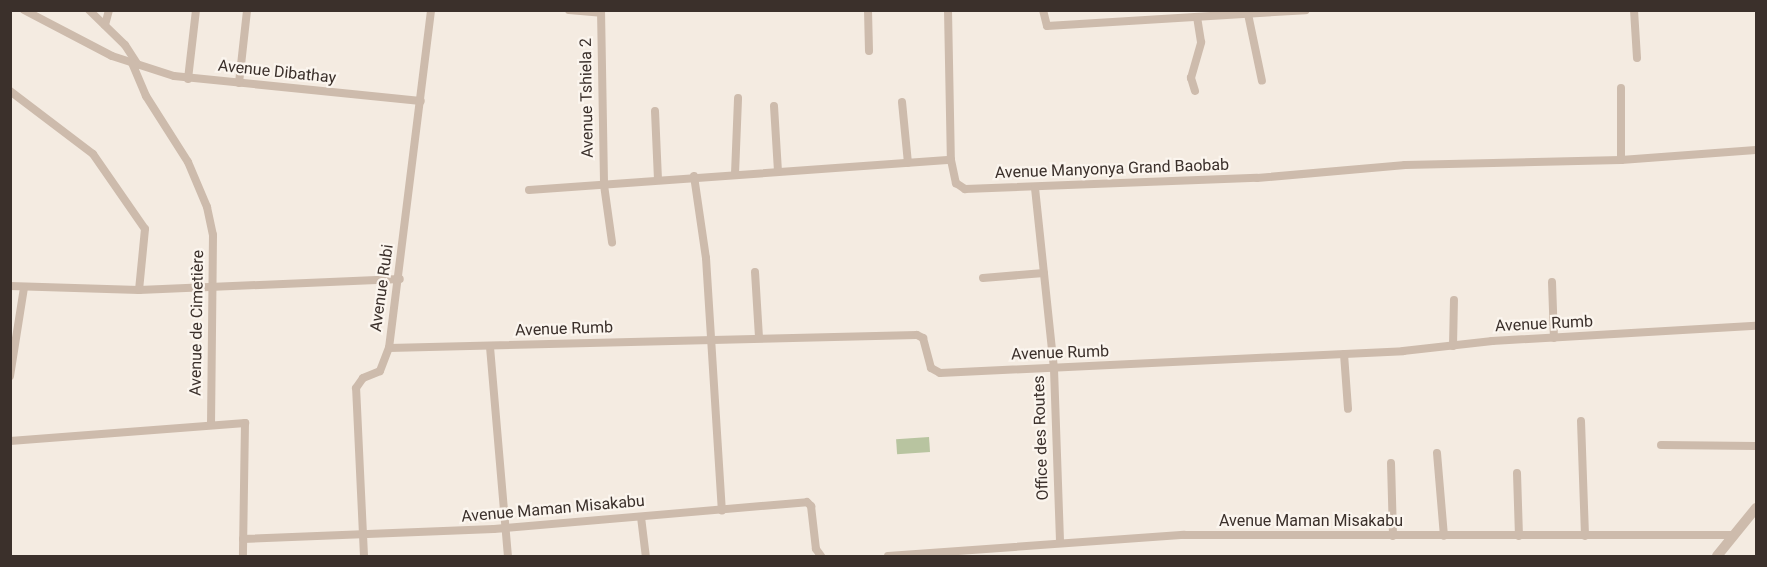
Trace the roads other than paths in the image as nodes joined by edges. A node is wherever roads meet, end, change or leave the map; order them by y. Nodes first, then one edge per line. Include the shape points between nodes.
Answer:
1 (24, 10) edge
2 (89, 10) edge
3 (109, 10) edge
4 (196, 10) edge
5 (247, 10) edge
6 (431, 10) edge
7 (569, 10) edge
8 (868, 10) edge
9 (948, 10) edge
10 (1043, 10) edge
11 (1306, 10) edge
12 (1634, 10) edge
13 (601, 12) edge
14 (1248, 14) junction
15 (1197, 17) junction
16 (105, 25) junction
17 (869, 51) dead end
18 (1637, 58) dead end
19 (135, 64) junction
20 (188, 79) junction
21 (1262, 81) dead end
22 (239, 83) junction
23 (1621, 88) dead end
24 (10, 91) edge
25 (1195, 91) dead end
26 (738, 98) dead end
27 (422, 101) junction
28 (902, 102) dead end
29 (774, 106) dead end
30 (655, 111) dead end
31 (1756, 150) edge
32 (951, 160) junction
33 (1621, 160) junction
34 (908, 163) junction
35 (778, 171) junction
36 (735, 174) junction
37 (694, 176) junction
38 (658, 180) junction
39 (604, 185) junction
40 (1035, 188) junction
41 (529, 190) dead end
42 (612, 242) dead end
43 (755, 272) dead end
44 (1044, 273) junction
45 (983, 278) dead end
46 (400, 279) junction
47 (1552, 282) dead end
48 (214, 285) junction
49 (10, 286) edge
50 (24, 288) junction
51 (139, 290) junction
52 (1454, 300) dead end
53 (1756, 326) edge
54 (711, 338) junction
55 (759, 338) junction
56 (1554, 338) junction
57 (1453, 346) junction
58 (490, 347) junction
59 (388, 348) junction
60 (1344, 354) junction
61 (1054, 369) junction
62 (10, 376) edge
63 (1348, 409) dead end
64 (1581, 421) dead end
65 (211, 423) junction
66 (10, 441) edge
67 (1660, 445) dead end
68 (1756, 446) edge
69 (1437, 453) dead end
70 (1391, 463) dead end
71 (1518, 473) dead end
72 (1756, 508) edge
73 (722, 510) junction
74 (641, 517) junction
75 (507, 528) junction
76 (1734, 535) junction
77 (1393, 536) junction
78 (1444, 536) junction
79 (1519, 536) junction
80 (1585, 536) junction
81 (363, 537) junction
82 (243, 539) junction
83 (1060, 543) junction
84 (1016, 552) edge
85 (243, 556) edge
86 (364, 556) edge
87 (508, 556) edge
88 (646, 556) edge
89 (821, 556) edge
90 (888, 556) edge
91 (1717, 556) edge

1 - 19 street, Avenue Dibathay
2 - 16 street, Avenue de Cimetière
3 - 16 street
4 - 20 street
5 - 22 street
6 - 27 street, Avenue Rubi
7 - 13 street
8 - 17 street
9 - 32 street
10 - 15 street via 1047,26
11 - 14 street
12 - 18 street
13 - 39 street, Avenue Tshiela 2
14 - 15 street
14 - 21 street
15 - 25 street via 1202,42 1191,78
16 - 19 street, Avenue de Cimetière
19 - 20 street, Avenue Dibathay
19 - 48 street, Avenue de Cimetière via 146,96 183,152 207,207 213,235
20 - 22 street, Avenue Dibathay
22 - 27 street, Avenue Dibathay
23 - 33 street
24 - 51 street via 93,154 145,229
26 - 36 street
27 - 46 street, Avenue Rubi
28 - 34 street
29 - 35 street
30 - 38 street
31 - 33 street, Avenue Manyonya Grand Baobab
32 - 34 street
32 - 40 street, Avenue Manyonya Grand Baobab via 956,183 965,189
33 - 40 street, Avenue Manyonya Grand Baobab via 1404,165 1257,178
34 - 35 street
35 - 36 street
36 - 37 street
37 - 38 street
37 - 54 street via 706,258
38 - 39 street
39 - 41 street
39 - 42 street, Avenue Tshiela 2
40 - 44 street, Office des Routes
43 - 55 street
44 - 45 street
44 - 61 street, Office des Routes
46 - 48 street
46 - 59 street, Avenue Rubi
47 - 56 street
48 - 51 street
48 - 65 street, Avenue de Cimetière
49 - 50 street
50 - 51 street
50 - 62 street
52 - 57 street
53 - 56 street, Avenue Rumb
54 - 55 street, Avenue Rumb
54 - 58 street, Avenue Rumb
54 - 73 street
55 - 61 street, Avenue Rumb via 917,335 923,338 930,365 937,372
56 - 57 street, Avenue Rumb
57 - 60 street, Avenue Rumb
58 - 59 street, Avenue Rumb
58 - 75 street
59 - 81 street, Avenue Rubi via 382,368 363,378 356,388
60 - 61 street, Avenue Rumb
60 - 63 street
61 - 83 street, Office des Routes
64 - 80 street
65 - 66 street
65 - 82 street via 245,424
67 - 68 street
69 - 78 street
70 - 77 street
71 - 79 street
72 - 76 street
73 - 74 street, Avenue Maman Misakabu
73 - 89 street, Avenue Maman Misakabu via 809,503 816,549
74 - 75 street, Avenue Maman Misakabu
74 - 88 street
75 - 81 street, Avenue Maman Misakabu
75 - 87 street
76 - 80 street, Avenue Maman Misakabu
76 - 91 street
77 - 78 street, Avenue Maman Misakabu
77 - 83 street, Avenue Maman Misakabu via 1184,535
78 - 79 street, Avenue Maman Misakabu
79 - 80 street, Avenue Maman Misakabu
81 - 82 street, Avenue Maman Misakabu
81 - 86 street, Avenue Rubi
82 - 85 street
83 - 84 street, Avenue Maman Misakabu
84 - 90 street, Avenue Maman Misakabu

